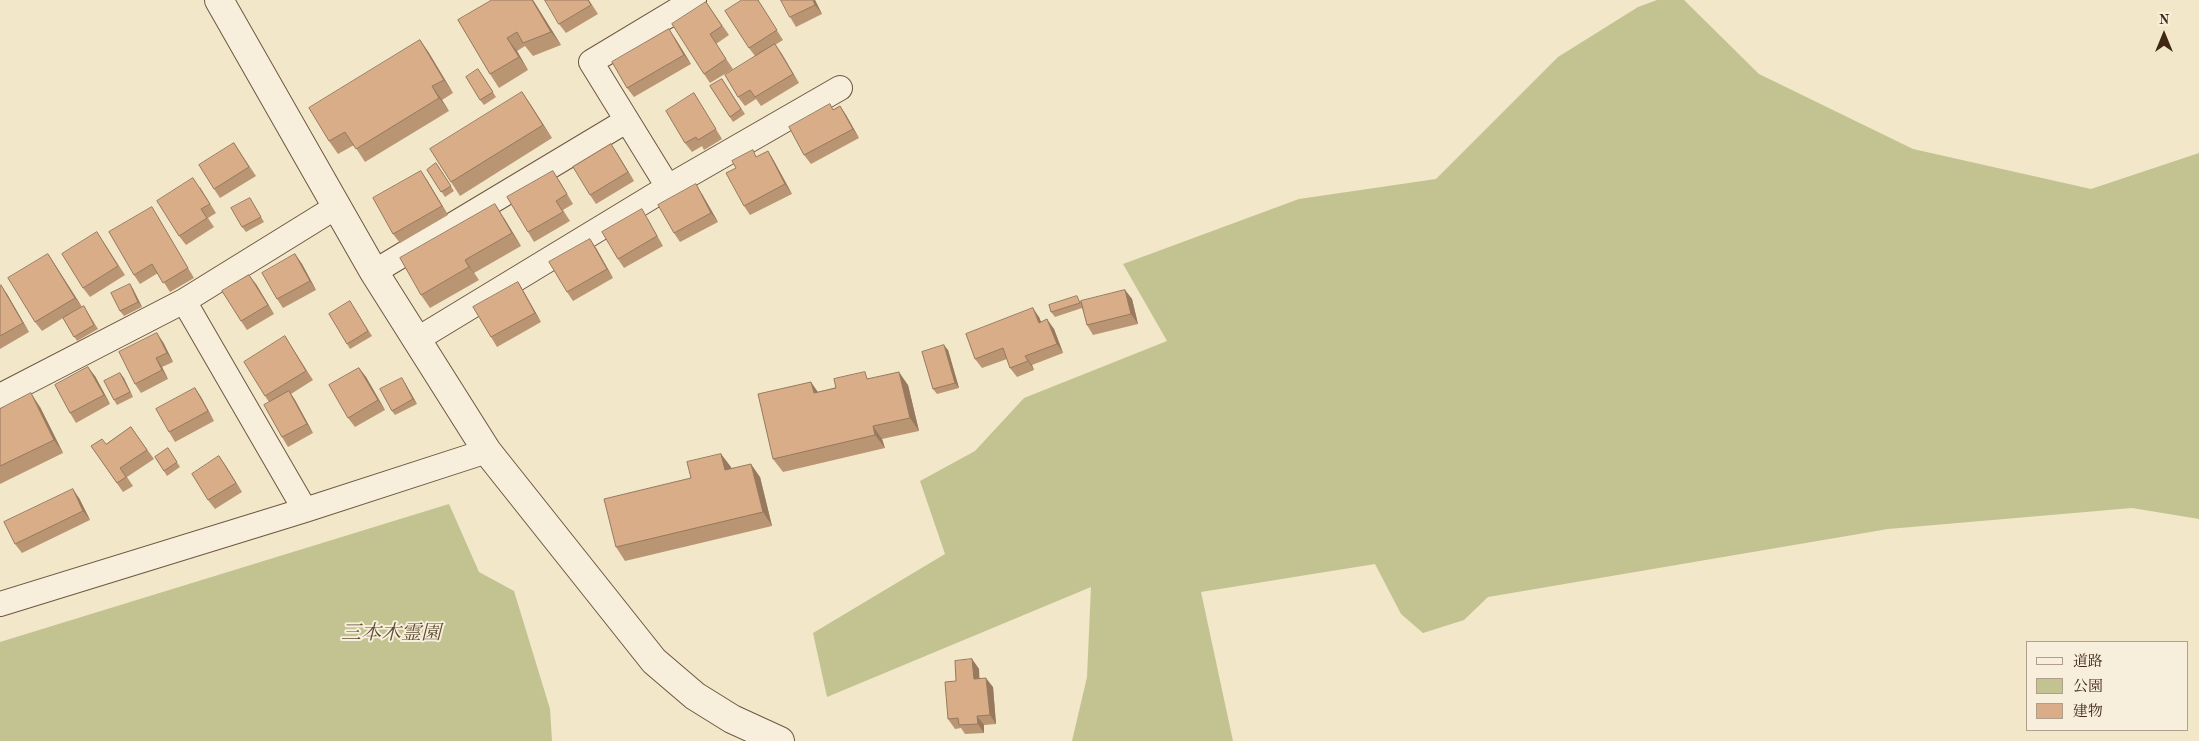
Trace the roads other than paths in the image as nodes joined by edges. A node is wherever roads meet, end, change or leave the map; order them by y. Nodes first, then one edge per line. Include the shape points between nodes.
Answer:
1 (219, 0) edge
2 (694, 0) edge
3 (840, 88) dead end
4 (626, 121) junction
5 (668, 188) junction
6 (336, 207) junction
7 (374, 272) junction
8 (184, 301) junction
9 (416, 340) junction
10 (0, 396) edge
11 (486, 451) junction
12 (305, 510) junction
13 (0, 604) edge
14 (780, 741) edge

1 - 6 street
2 - 4 street via 592,62
3 - 5 street
4 - 5 street
4 - 7 street
5 - 9 street
6 - 7 street
6 - 8 street
7 - 9 street
8 - 10 street
8 - 12 street
9 - 11 street
11 - 12 street
11 - 14 street via 654,661 695,696
12 - 13 street

